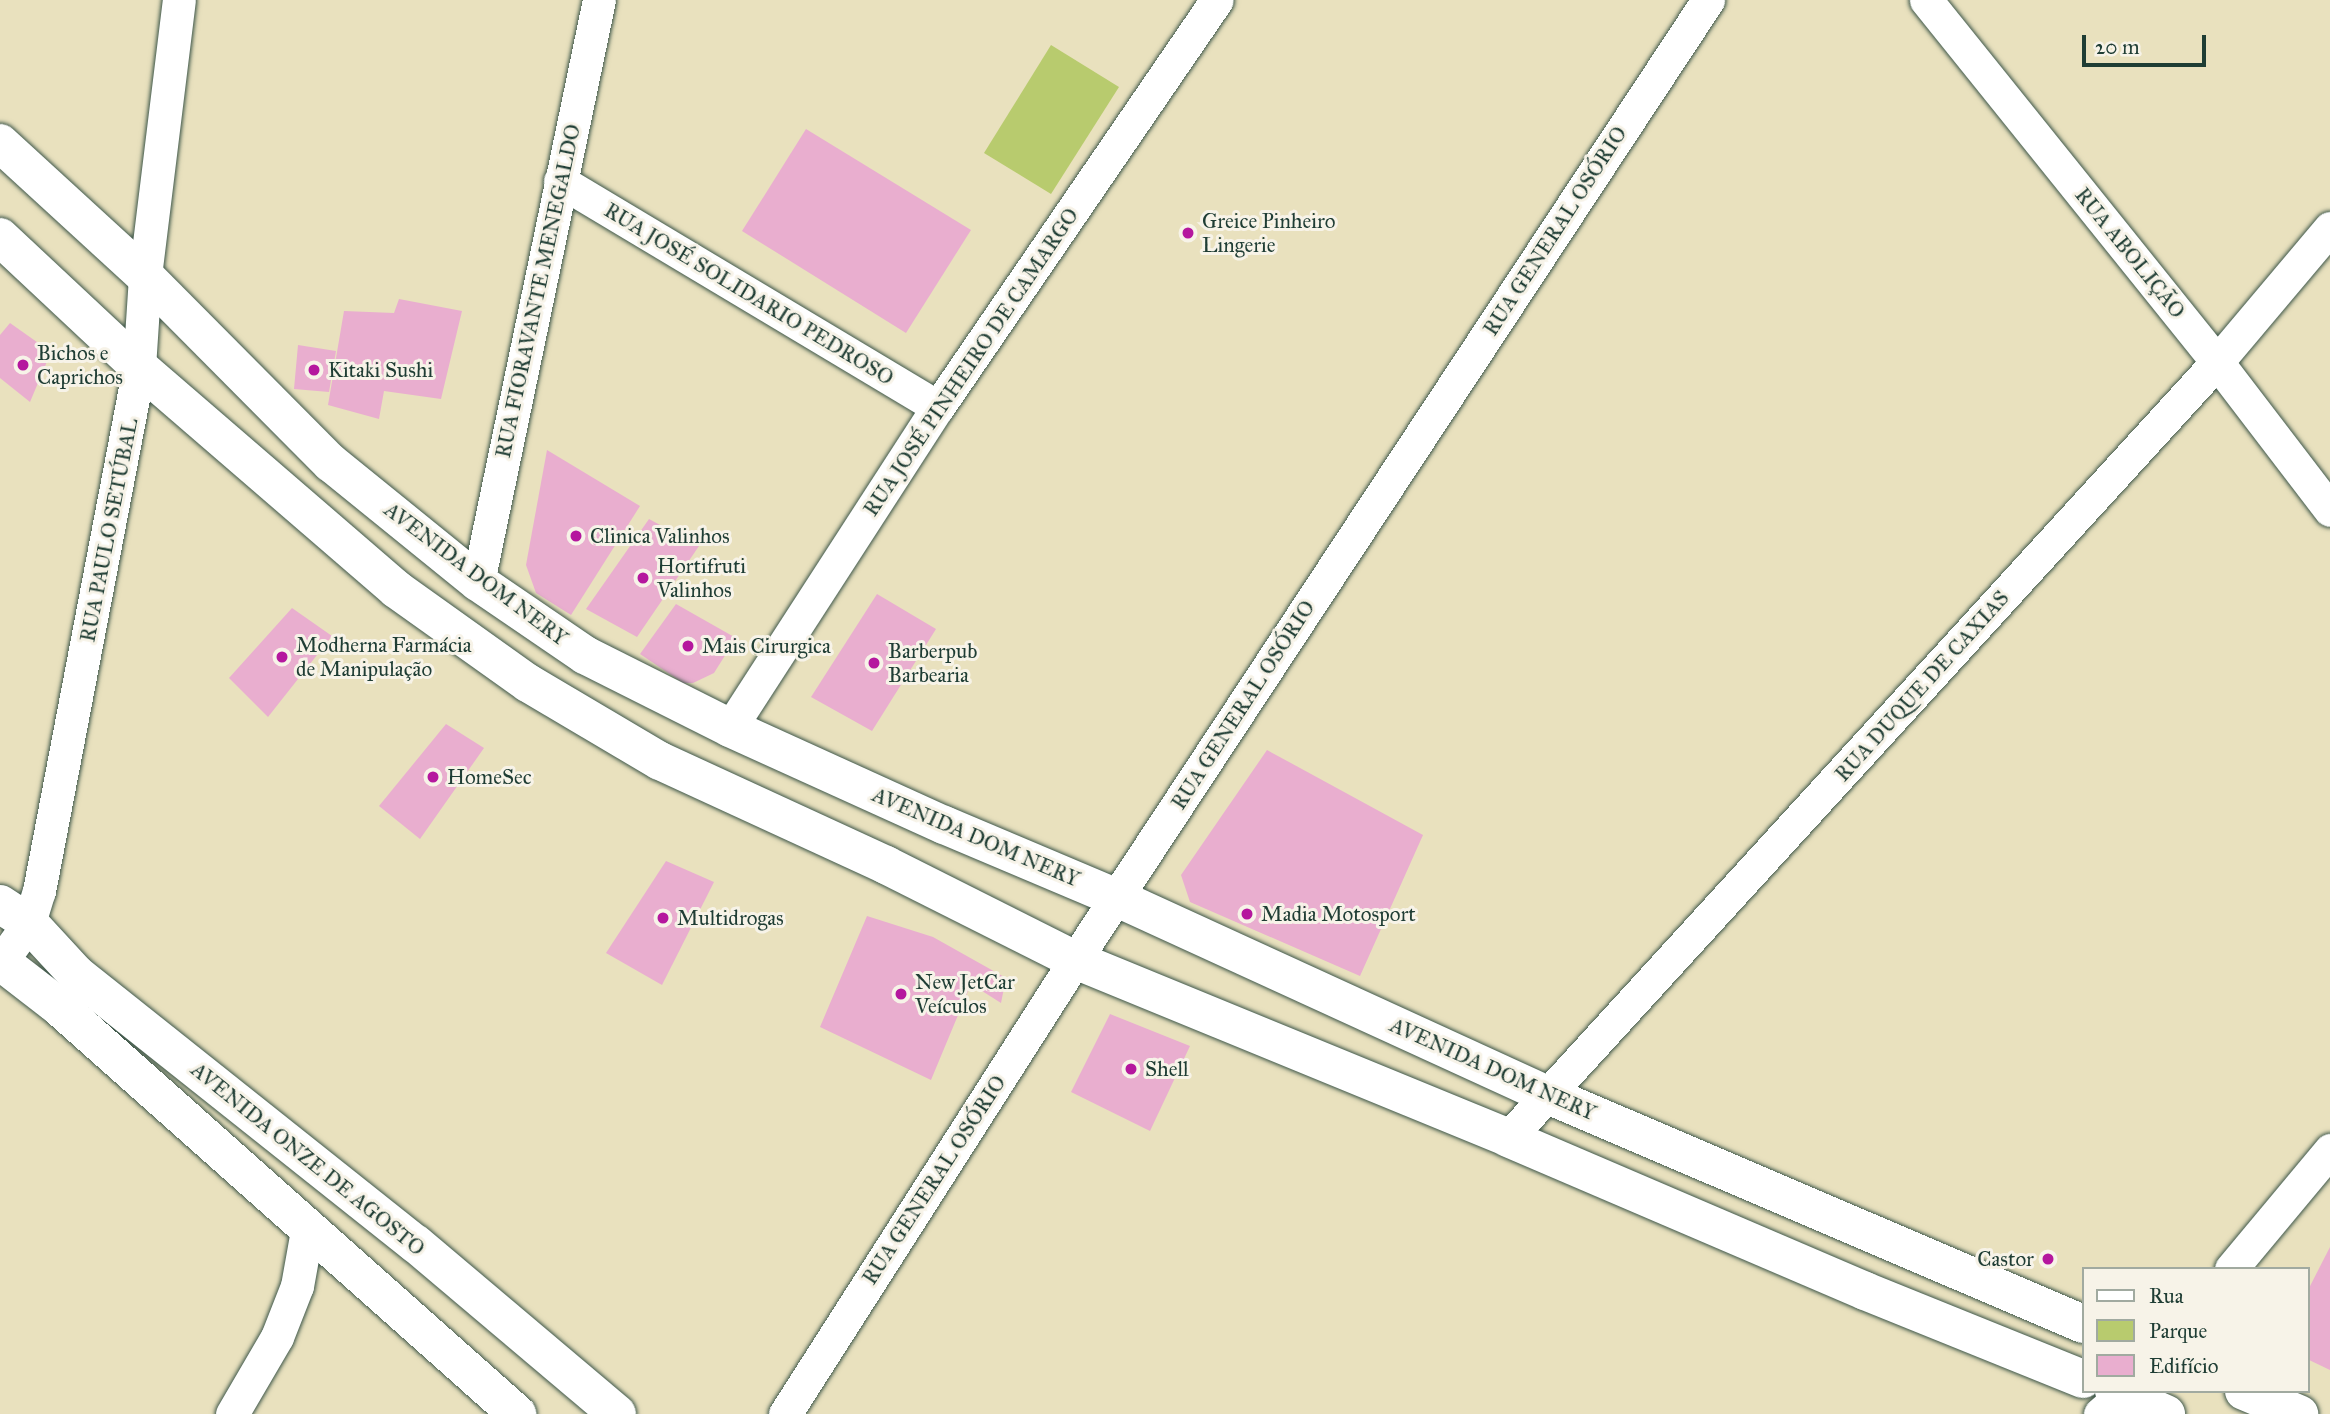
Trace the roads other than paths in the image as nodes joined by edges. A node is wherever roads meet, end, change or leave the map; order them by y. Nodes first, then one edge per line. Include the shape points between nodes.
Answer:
1 (179, 0) edge
2 (599, 0) edge
3 (1217, 0) edge
4 (1708, 0) edge
5 (1926, 0) edge
6 (0, 143) edge
7 (560, 181) junction
8 (2330, 228) edge
9 (0, 237) edge
10 (145, 276) junction
11 (2217, 362) junction
12 (139, 367) junction
13 (937, 407) junction
14 (2330, 510) edge
15 (478, 582) junction
16 (730, 728) junction
17 (1117, 898) junction
18 (15, 914) edge
19 (1074, 960) junction
20 (0, 962) edge
21 (1548, 1095) junction
22 (1508, 1138) junction
23 (2330, 1150) edge
24 (308, 1225) junction
25 (2233, 1267) edge
26 (2082, 1324) edge
27 (2082, 1379) edge
28 (2249, 1393) edge
29 (2116, 1398) edge
30 (232, 1414) edge
31 (517, 1414) edge
32 (617, 1414) edge
33 (785, 1414) edge
34 (2166, 1414) edge
35 (2299, 1414) edge

1 - 10 street, RUA PAULO SETÚBAL
2 - 7 street, RUA FIORAVANTE MENEGALDO
3 - 13 street, RUA JOSÉ PINHEIRO DE CAMARGO
4 - 17 street, RUA GENERAL OSÓRIO
5 - 11 street, RUA ABOLIÇÃO
6 - 10 main road, AVENIDA DOM NERY
7 - 13 street, RUA JOSÉ SOLIDARIO PEDROSO
7 - 15 street, RUA FIORAVANTE MENEGALDO
8 - 11 street, RUA DUQUE DE CAXIAS
9 - 12 main road
10 - 12 street, RUA PAULO SETÚBAL
10 - 15 main road, AVENIDA DOM NERY via 331,463
11 - 14 street, RUA ABOLIÇÃO
11 - 21 street, RUA DUQUE DE CAXIAS
12 - 18 street, RUA PAULO SETÚBAL via 50,842
12 - 19 main road via 396,589 528,683 660,761 886,865
13 - 16 street, RUA JOSÉ PINHEIRO DE CAMARGO
15 - 16 main road, AVENIDA DOM NERY via 585,655
16 - 17 main road, AVENIDA DOM NERY
17 - 19 street, RUA GENERAL OSÓRIO
17 - 21 main road, AVENIDA DOM NERY
18 - 20 street, RUA PAULO SETÚBAL
18 - 32 main road, AVENIDA ONZE DE AGOSTO via 76,974 416,1244
19 - 22 main road
19 - 33 street, RUA GENERAL OSÓRIO
20 - 24 main road, AVENIDA ONZE DE AGOSTO via 57,1005
21 - 22 street, RUA DUQUE DE CAXIAS
21 - 26 main road, AVENIDA DOM NERY
22 - 27 main road
23 - 25 street
24 - 30 street via 297,1286 277,1337
24 - 31 main road, AVENIDA ONZE DE AGOSTO
28 - 35 main road
29 - 34 main road

